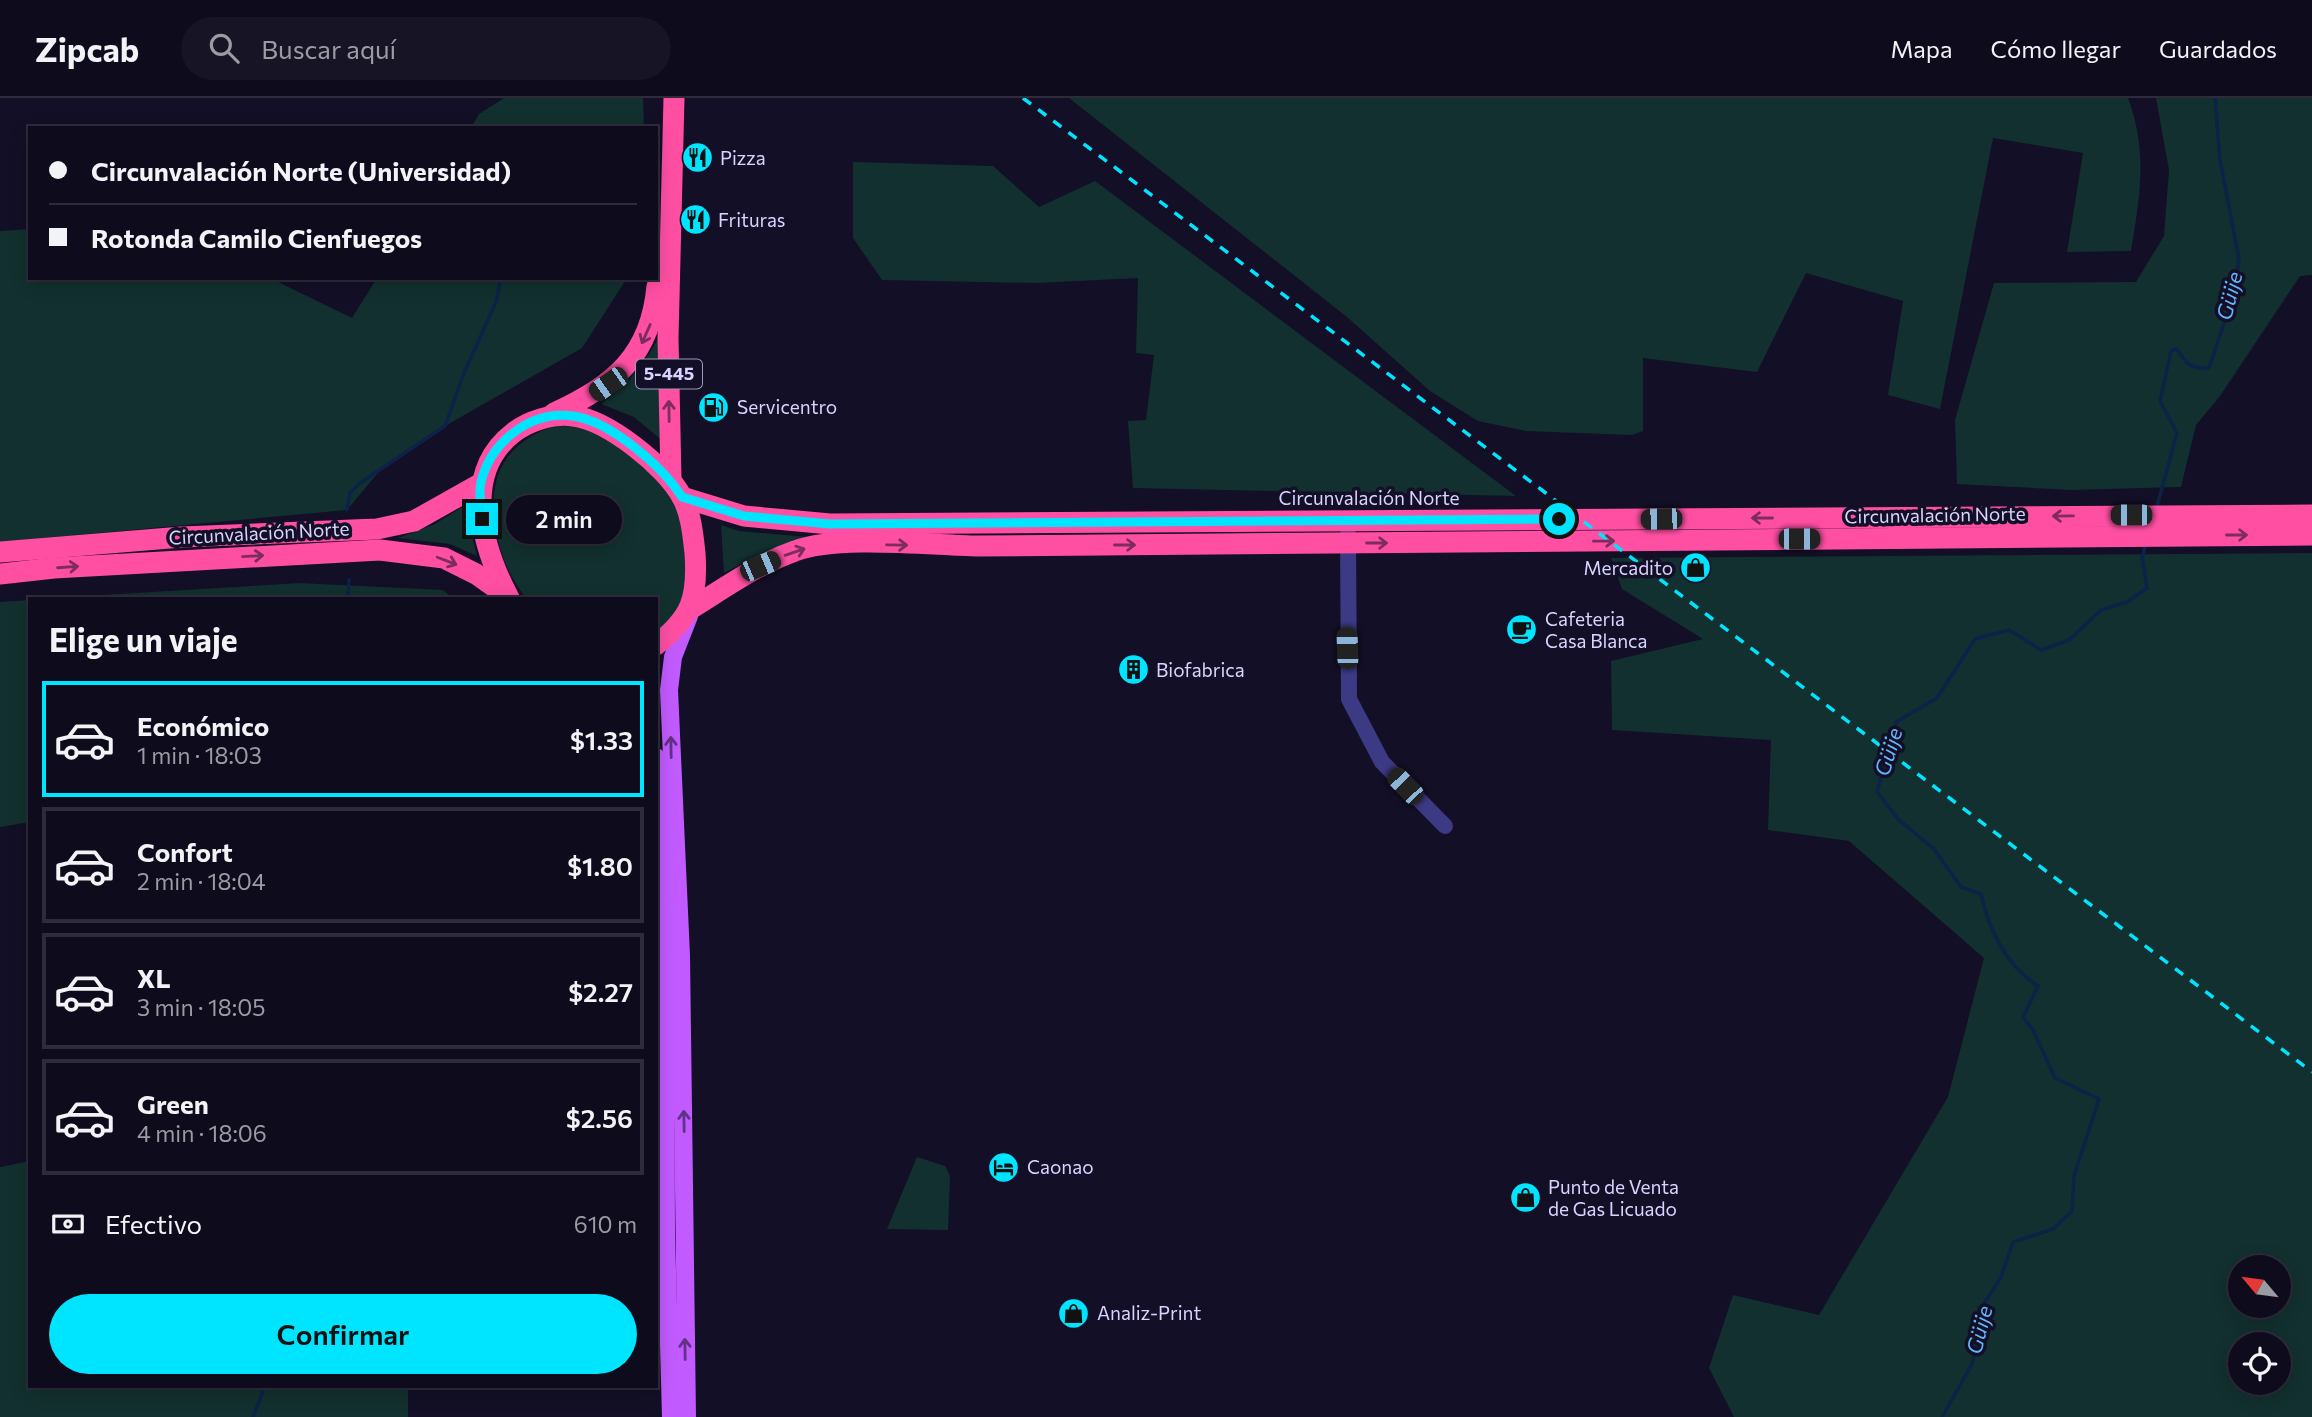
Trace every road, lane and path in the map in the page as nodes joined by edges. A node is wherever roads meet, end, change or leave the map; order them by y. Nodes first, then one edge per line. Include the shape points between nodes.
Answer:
1 (661, 98) edge
2 (674, 98) edge
3 (658, 206) edge
4 (656, 280) edge
5 (539, 420) junction
6 (480, 484) junction
7 (676, 488) junction
8 (2312, 515) edge
9 (1347, 521) junction
10 (2131, 525) junction
11 (2169, 525) junction
12 (2312, 535) edge
13 (1348, 543) junction
14 (0, 552) edge
15 (0, 574) edge
16 (508, 597) edge
17 (509, 597) edge
18 (692, 608) junction
19 (658, 644) edge
20 (658, 801) edge
21 (1445, 826) dead end
22 (671, 1417) edge
23 (687, 1417) edge

1 -> 3 highway, 5-445
7 -> 2 highway, 5-445 via 668,338
4 -> 5 highway, 5-445 via 655,313 625,368 590,397
5 - 6 highway, 5-445 via 523,425 504,440
5 - 7 highway, 5-445 via 572,416 595,424 619,437
6 - 14 highway, Circunvalación Norte via 414,521 377,529 182,537
6 - 17 highway via 489,553
7 - 9 highway, Circunvalación Norte via 744,516 830,524
7 - 18 highway, 5-445 via 694,546
8 - 11 highway, Circunvalación Norte
10 -> 9 highway, Circunvalación Norte
9 - 13 street
10 - 11 highway, Circunvalación Norte
13 -> 10 highway, Circunvalación Norte
11 -> 12 highway, Circunvalación Norte
18 -> 13 highway, Circunvalación Norte via 760,566 797,550 829,544
13 - 21 street via 1349,699 1382,762
15 -> 16 highway, Circunvalación Norte via 380,550 444,558
18 - 19 highway, Circunvalación Norte
23 -> 18 main road via 681,969 669,690 673,657
20 - 22 main road via 665,957

